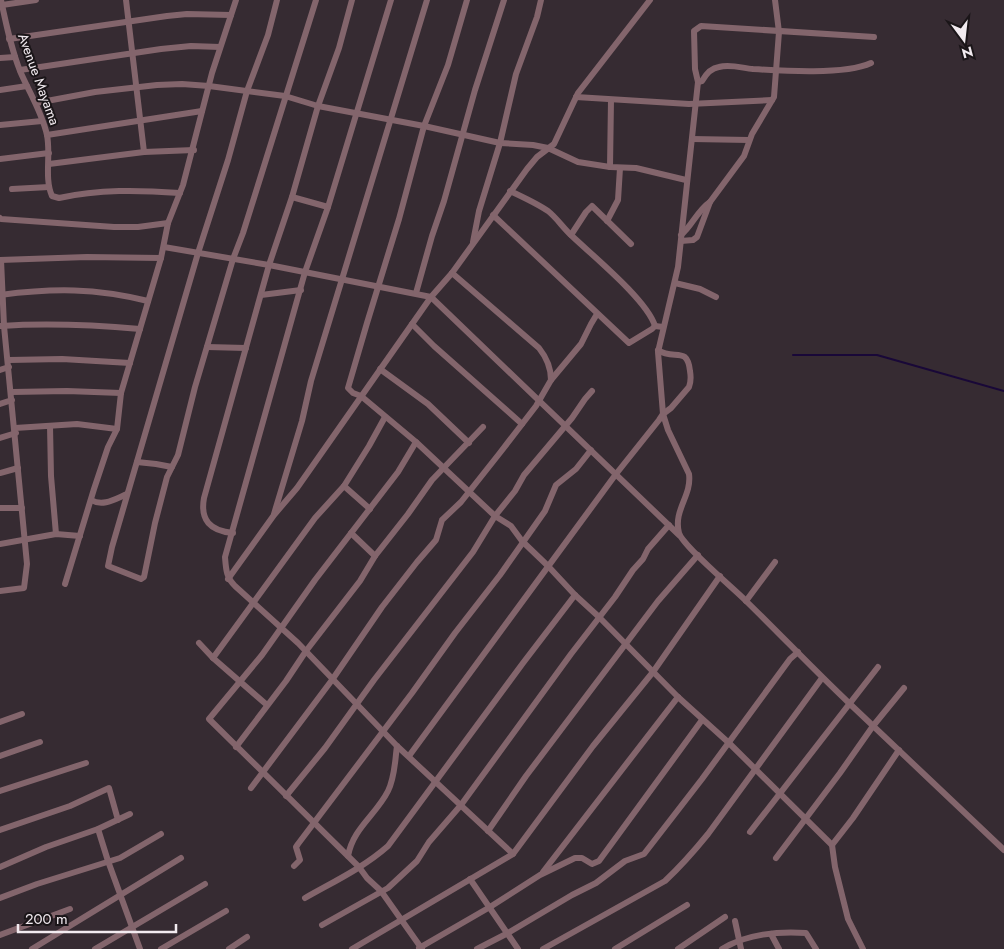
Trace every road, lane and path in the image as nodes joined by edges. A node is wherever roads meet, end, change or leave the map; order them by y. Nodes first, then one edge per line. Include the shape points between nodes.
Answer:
1 (36, 0) edge
2 (126, 0) edge
3 (236, 0) edge
4 (277, 0) edge
5 (316, 0) edge
6 (352, 0) edge
7 (391, 0) edge
8 (427, 0) edge
9 (468, 0) edge
10 (504, 0) edge
11 (541, 0) edge
12 (650, 0) edge
13 (775, 0) edge
14 (2, 2) edge
15 (231, 15) junction
16 (128, 22) junction
17 (4, 24) edge
18 (779, 32) junction
19 (874, 37) dead end
20 (10, 39) junction
21 (220, 47) junction
22 (133, 53) junction
23 (15, 57) junction
24 (0, 58) edge
25 (871, 63) dead end
26 (20, 70) junction
27 (776, 70) junction
28 (698, 82) junction
29 (27, 86) junction
30 (209, 86) junction
31 (137, 87) junction
32 (0, 90) edge
33 (247, 91) junction
34 (285, 96) junction
35 (576, 97) junction
36 (611, 100) junction
37 (772, 100) junction
38 (696, 102) junction
39 (36, 103) junction
40 (318, 106) junction
41 (202, 110) junction
42 (356, 112) junction
43 (139, 120) junction
44 (391, 120) junction
45 (42, 121) junction
46 (0, 125) edge
47 (424, 126) junction
48 (47, 135) junction
49 (462, 135) junction
50 (692, 139) junction
51 (749, 140) junction
52 (500, 143) junction
53 (548, 148) junction
54 (194, 150) junction
55 (144, 152) junction
56 (49, 153) junction
57 (0, 158) edge
58 (49, 164) junction
59 (610, 167) junction
60 (620, 168) junction
61 (686, 180) junction
62 (50, 187) junction
63 (12, 189) dead end
64 (510, 191) junction
65 (180, 193) junction
66 (292, 197) junction
67 (710, 202) junction
68 (328, 207) junction
69 (493, 215) junction
70 (0, 218) edge
71 (607, 221) junction
72 (168, 223) junction
73 (571, 235) junction
74 (681, 238) junction
75 (473, 244) junction
76 (630, 244) dead end
77 (164, 247) junction
78 (198, 253) junction
79 (162, 258) junction
80 (233, 259) junction
81 (0, 260) edge
82 (269, 265) junction
83 (306, 272) junction
84 (452, 273) junction
85 (342, 280) junction
86 (674, 283) junction
87 (378, 287) junction
88 (301, 290) junction
89 (416, 293) junction
90 (1, 295) edge
91 (261, 295) junction
92 (431, 297) junction
93 (716, 297) dead end
94 (148, 301) junction
95 (597, 314) junction
96 (412, 324) junction
97 (2, 326) edge
98 (655, 326) junction
99 (663, 327) junction
100 (140, 329) junction
101 (208, 347) junction
102 (246, 348) junction
103 (658, 350) junction
104 (130, 363) junction
105 (9, 364) junction
106 (380, 369) junction
107 (0, 370) edge
108 (551, 380) junction
109 (592, 391) dead end
110 (121, 393) junction
111 (12, 396) junction
112 (361, 396) junction
113 (540, 400) junction
114 (0, 404) edge
115 (662, 414) junction
116 (385, 417) junction
117 (522, 424) junction
118 (566, 425) junction
119 (50, 426) junction
120 (483, 427) dead end
121 (116, 429) junction
122 (15, 431) junction
123 (0, 438) edge
124 (416, 442) junction
125 (468, 443) junction
126 (591, 450) junction
127 (137, 462) junction
128 (172, 467) junction
129 (18, 468) junction
130 (445, 468) junction
131 (0, 473) edge
132 (616, 474) junction
133 (344, 486) junction
134 (470, 491) junction
135 (127, 494) junction
136 (91, 500) junction
137 (0, 508) edge
138 (22, 508) junction
139 (370, 509) junction
140 (274, 515) junction
141 (495, 516) junction
142 (669, 525) junction
143 (232, 533) junction
144 (351, 533) junction
145 (56, 534) junction
146 (679, 535) junction
147 (80, 536) junction
148 (25, 539) junction
149 (522, 541) junction
150 (0, 544) edge
151 (698, 555) junction
152 (375, 556) junction
153 (775, 562) dead end
154 (548, 566) junction
155 (720, 576) junction
156 (228, 579) junction
157 (64, 584) dead end
158 (0, 591) edge
159 (575, 595) junction
160 (746, 601) junction
161 (254, 602) junction
162 (599, 617) junction
163 (281, 628) junction
164 (199, 643) dead end
165 (626, 644) junction
166 (306, 651) junction
167 (798, 652) junction
168 (213, 658) junction
169 (878, 667) dead end
170 (653, 672) junction
171 (822, 678) junction
172 (332, 680) junction
173 (240, 682) junction
174 (904, 688) dead end
175 (678, 697) junction
176 (267, 705) junction
177 (358, 705) junction
178 (850, 705) junction
179 (22, 714) dead end
180 (702, 720) junction
181 (0, 722) edge
182 (873, 726) junction
183 (383, 732) junction
184 (40, 742) dead end
185 (729, 743) junction
186 (397, 746) junction
187 (236, 747) junction
188 (899, 750) junction
189 (0, 756) edge
190 (409, 756) junction
191 (86, 763) dead end
192 (755, 770) junction
193 (263, 773) junction
194 (435, 780) junction
195 (251, 788) dead end
196 (0, 792) edge
197 (779, 794) junction
198 (286, 796) junction
199 (461, 804) junction
200 (130, 814) dead end
201 (804, 819) junction
202 (118, 820) junction
203 (315, 823) junction
204 (98, 829) junction
205 (0, 830) edge
206 (488, 831) junction
207 (750, 832) dead end
208 (161, 834) dead end
209 (832, 845) junction
210 (1004, 850) edge
211 (513, 854) junction
212 (348, 856) junction
213 (181, 858) dead end
214 (776, 858) dead end
215 (108, 861) junction
216 (294, 866) dead end
217 (0, 867) edge
218 (359, 867) junction
219 (540, 875) junction
220 (470, 879) junction
221 (205, 884) dead end
222 (381, 891) junction
223 (121, 894) junction
224 (0, 898) edge
225 (305, 898) dead end
226 (686, 905) dead end
227 (490, 907) junction
228 (70, 909) dead end
229 (226, 911) dead end
230 (725, 916) dead end
231 (402, 920) junction
232 (735, 921) dead end
233 (322, 924) dead end
234 (132, 927) junction
235 (508, 933) junction
236 (0, 934) edge
237 (771, 934) junction
238 (246, 937) dead end
239 (739, 940) junction
240 (420, 948) edge
241 (32, 949) edge
242 (95, 949) edge
243 (140, 949) edge
244 (161, 949) edge
245 (229, 949) edge
246 (352, 949) edge
247 (477, 949) edge
248 (518, 949) edge
249 (543, 949) edge
250 (615, 949) edge
251 (678, 949) edge
252 (722, 949) edge
253 (741, 949) edge
254 (779, 949) edge
255 (816, 949) edge
256 (863, 949) edge

1 - 14 street
2 - 16 street
3 - 15 street
4 - 33 street
5 - 34 street
6 - 40 street
7 - 42 street
8 - 44 street
9 - 47 street via 448,65
10 - 49 street
11 - 52 street via 516,74
12 - 35 street
13 - 18 street
14 - 17 street, Avenue Mayama
15 - 16 street via 187,14
15 - 21 street
16 - 20 street
16 - 22 street
17 - 20 street, Avenue Mayama
18 - 19 street
18 - 27 street
18 - 28 street via 695,29
20 - 23 street, Avenue Mayama
21 - 22 street via 191,46
21 - 30 street
22 - 26 street
22 - 31 street
23 - 24 street
23 - 26 street, Avenue Mayama
25 - 27 street via 835,70
26 - 29 street, Avenue Mayama
27 - 28 street via 717,67
27 - 37 street
28 - 38 street
29 - 32 street
29 - 39 street, Avenue Mayama
30 - 31 street
30 - 33 street
30 - 41 street
31 - 39 street
31 - 43 street
33 - 34 street
33 - 78 street
34 - 40 street
34 - 80 street
35 - 36 street
35 - 53 street via 556,140
36 - 38 street
36 - 59 street
37 - 38 street
37 - 51 street
38 - 50 street
39 - 45 street, Avenue Mayama
40 - 42 street
40 - 66 street
41 - 43 street
41 - 54 street
42 - 44 street
42 - 68 street
43 - 48 street
43 - 55 street
44 - 47 street
44 - 85 street
45 - 46 street
45 - 48 street, Avenue Mayama
47 - 49 street
47 - 87 street
48 - 56 street, Avenue Mayama
49 - 52 street
49 - 89 street
50 - 51 street
50 - 61 street
51 - 67 street via 744,156
52 - 53 street
52 - 75 street
53 - 59 street via 578,162
53 - 64 street
54 - 55 street
54 - 65 street
55 - 58 street
56 - 57 street
56 - 58 street, Avenue Mayama
58 - 62 street, Avenue Mayama
59 - 60 street
60 - 61 street via 636,168
60 - 71 street via 618,200
61 - 74 street
62 - 63 street
62 - 65 street, Avenue Mayama via 52,196 59,198 135,190
64 - 69 street
64 - 73 street via 547,210
65 - 72 street
66 - 68 street
66 - 82 street
67 - 74 street via 696,215
67 - 74 street via 697,238
68 - 83 street
69 - 75 street
69 - 95 street
70 - 72 street via 114,227
71 - 73 street via 594,207 590,207
71 - 76 street
72 - 77 street
73 - 98 street via 637,299
74 - 86 street
75 - 84 street
77 - 78 street
77 - 79 street
78 - 80 street
78 - 127 street
79 - 81 street
79 - 94 street
80 - 82 street
80 - 101 street
81 - 90 street
82 - 83 street
82 - 91 street
83 - 85 street
83 - 88 street
84 - 92 street
84 - 108 street via 539,348 549,365
85 - 87 street
85 - 140 street
86 - 93 street via 700,289
86 - 99 street
87 - 89 street
87 - 112 street via 348,387
88 - 91 street
88 - 143 street
89 - 92 street
90 - 94 street via 64,289 99,291
90 - 97 street
91 - 102 street
92 - 96 street
92 - 113 street
94 - 100 street
95 - 98 street via 628,343
95 - 108 street via 581,344
96 - 106 street
96 - 117 street
97 - 100 street
97 - 105 street
98 - 99 street
99 - 103 street
100 - 104 street
101 - 102 street
101 - 128 street via 181,446
102 - 143 street via 202,506 210,524 222,532
103 - 115 street
103 - 115 street via 686,356 691,380 689,387
104 - 105 street via 62,359
104 - 110 street
105 - 107 street
105 - 111 street
106 - 112 street
106 - 125 street via 428,404
108 - 113 street
109 - 118 street
110 - 111 street via 67,391
110 - 121 street
111 - 114 street
111 - 122 street
112 - 116 street
112 - 140 street via 297,488
113 - 117 street
113 - 118 street
115 - 132 street
115 - 146 street via 689,474 687,494 678,514
116 - 124 street
116 - 133 street
117 - 134 street
118 - 126 street
118 - 141 street
119 - 121 street via 77,424
119 - 122 street
119 - 145 street
120 - 125 street
121 - 136 street
122 - 123 street
122 - 129 street
124 - 130 street
124 - 139 street
125 - 130 street
126 - 132 street
126 - 149 street via 556,485 544,511
127 - 128 street
127 - 135 street
128 - 135 street via 168,472 141,579 108,564
129 - 131 street
129 - 138 street
130 - 134 street
130 - 152 street via 432,480
132 - 142 street
132 - 154 street
133 - 139 street
133 - 161 street via 315,518
134 - 141 street
134 - 172 street via 442,520 436,540 382,607
135 - 136 street via 105,503
136 - 147 street
137 - 138 street
138 - 148 street
139 - 144 street
140 - 156 street
141 - 149 street via 510,526
141 - 177 street via 473,552
142 - 146 street
142 - 162 street
143 - 156 street via 225,557
144 - 152 street
144 - 163 street
145 - 147 street
145 - 148 street
146 - 151 street
147 - 157 street
148 - 150 street
148 - 158 street via 28,564 24,588
149 - 154 street
149 - 183 street
151 - 155 street
151 - 165 street
152 - 166 street via 360,581
153 - 160 street
154 - 159 street
154 - 190 street
155 - 160 street
155 - 170 street
156 - 161 street
159 - 162 street
159 - 194 street
160 - 167 street
161 - 163 street
161 - 168 street
162 - 165 street
162 - 199 street
163 - 166 street
163 - 173 street
164 - 168 street
165 - 170 street
165 - 206 street
166 - 172 street
166 - 176 street
167 - 171 street
167 - 185 street
168 - 173 street
169 - 178 street
170 - 175 street
170 - 211 street
171 - 178 street
171 - 192 street
172 - 177 street
172 - 193 street
173 - 176 street
173 - 187 street via 209,719
174 - 182 street
175 - 180 street
175 - 219 street
176 - 187 street
177 - 183 street
177 - 198 street
178 - 182 street
178 - 197 street
179 - 181 street
180 - 185 street
180 - 219 street via 599,861 592,864 578,857
182 - 188 street
182 - 201 street
183 - 186 street
183 - 203 street
184 - 189 street
185 - 192 street
185 - 235 street via 644,854 625,862 596,883
186 - 190 street
186 - 212 street via 388,790 354,836
187 - 193 street
188 - 209 street
188 - 210 street
190 - 194 street
191 - 196 street
192 - 197 street
192 - 249 street via 694,851 666,881
193 - 195 street
193 - 198 street
194 - 199 street
194 - 218 street via 388,846
197 - 201 street
197 - 207 street
198 - 203 street
199 - 206 street
199 - 222 street via 417,861
200 - 202 street
201 - 209 street
201 - 214 street
202 - 204 street
202 - 205 street via 109,788 70,806
203 - 212 street
203 - 216 street via 296,847 300,860
204 - 215 street
204 - 217 street
206 - 211 street
208 - 215 street via 120,858
209 - 256 street via 848,919
211 - 220 street
212 - 218 street
213 - 223 street
215 - 223 street
215 - 224 street
218 - 222 street
218 - 225 street
219 - 227 street
220 - 227 street
220 - 231 street
221 - 234 street
222 - 231 street
222 - 233 street
223 - 234 street
223 - 241 street
226 - 250 street
227 - 235 street
227 - 240 street
228 - 236 street
229 - 244 street
230 - 251 street
231 - 240 street
231 - 246 street
232 - 239 street
234 - 242 street
234 - 243 street
235 - 247 street
235 - 248 street
237 - 239 street
237 - 254 street
237 - 255 street via 806,933
238 - 245 street
239 - 252 street
239 - 253 street

